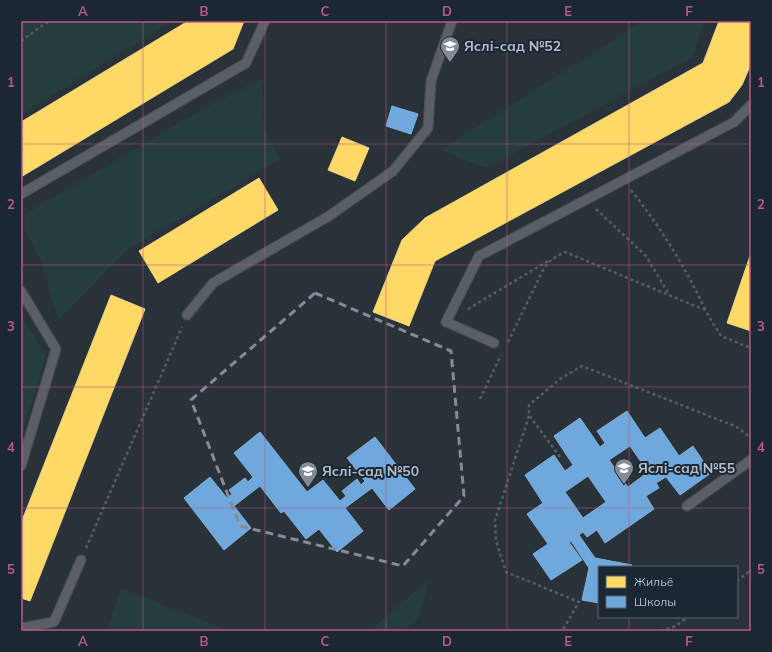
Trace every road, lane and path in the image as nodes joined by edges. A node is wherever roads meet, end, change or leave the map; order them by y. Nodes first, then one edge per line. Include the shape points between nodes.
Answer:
1 (49, 21) edge
2 (265, 21) edge
3 (452, 21) edge
4 (21, 41) edge
5 (751, 105) edge
6 (623, 180) junction
7 (21, 194) edge
8 (585, 200) junction
9 (551, 260) junction
10 (21, 290) edge
11 (671, 296) junction
12 (705, 310) junction
13 (465, 311) dead end
14 (187, 316) joint
15 (494, 343) dead end
16 (505, 347) dead end
17 (751, 348) edge
18 (502, 354) dead end
19 (480, 399) dead end
20 (529, 416) junction
21 (751, 438) edge
22 (560, 457) dead end
23 (751, 460) edge
24 (21, 466) edge
25 (688, 506) dead end
26 (81, 560) joint
27 (751, 570) edge
28 (738, 579) edge
29 (687, 618) edge
30 (21, 628) edge
31 (562, 631) edge
32 (661, 631) edge

1 - 4 path
2 - 7 lane via 246,63
3 - 14 lane via 431,81 428,128 393,171 329,216 213,283
5 - 6 lane via 734,122
6 - 8 lane
6 - 12 path via 650,214 684,267
8 - 11 path via 646,256
8 - 15 lane via 479,256 446,322
9 - 11 path via 565,252
9 - 13 path
9 - 16 path via 544,268
10 - 24 lane via 56,349
11 - 12 path
12 - 17 path via 721,336
14 - 26 path
18 - 19 path
20 - 21 path via 529,405 560,379 582,366 736,427
20 - 22 path
20 - 31 path via 496,520 496,541 506,572 579,602
23 - 25 lane
26 - 30 lane via 54,622
27 - 28 path
29 - 32 path via 676,626

